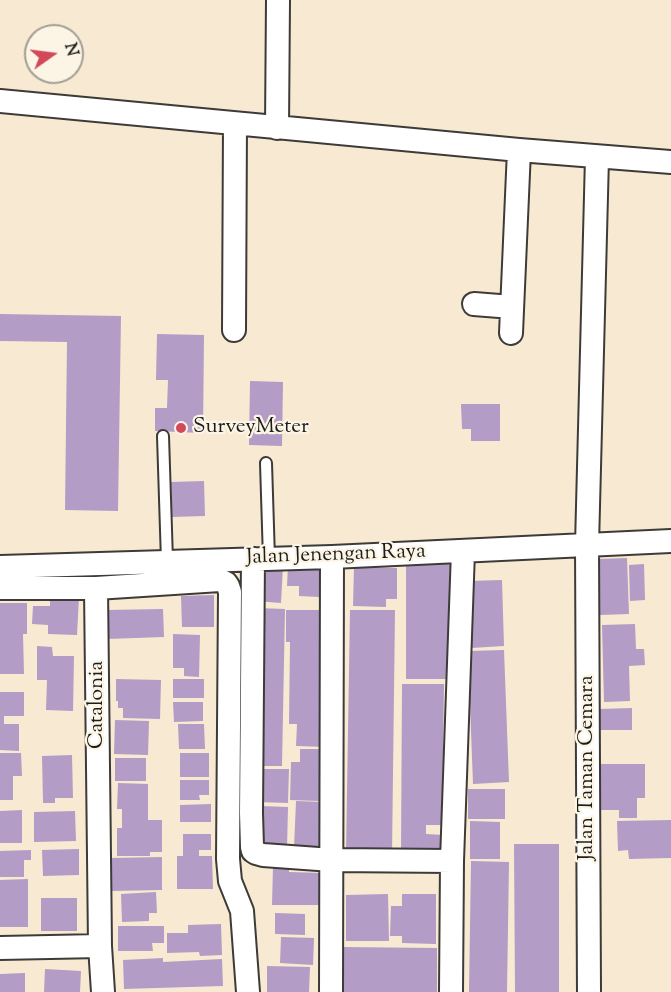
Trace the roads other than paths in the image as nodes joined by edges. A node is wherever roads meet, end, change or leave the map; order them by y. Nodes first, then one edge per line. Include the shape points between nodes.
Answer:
1 (278, 0) edge
2 (0, 101) edge
3 (235, 124) junction
4 (277, 128) junction
5 (519, 150) junction
6 (597, 157) junction
7 (671, 162) edge
8 (474, 304) dead end
9 (512, 308) junction
10 (234, 330) dead end
11 (511, 333) dead end
12 (163, 436) dead end
13 (266, 464) dead end
14 (671, 541) edge
15 (586, 545) junction
16 (463, 550) junction
17 (332, 557) junction
18 (261, 559) junction
19 (167, 561) junction
20 (0, 567) edge
21 (0, 588) edge
22 (96, 588) junction
23 (332, 860) junction
24 (452, 861) junction
25 (100, 946) junction
26 (0, 948) edge
27 (103, 992) edge
28 (248, 992) edge
29 (332, 992) edge
30 (451, 992) edge
31 (589, 992) edge

1 - 4 street
2 - 3 street
3 - 4 street
3 - 10 street
4 - 5 street
5 - 6 street
5 - 9 street
6 - 7 street
6 - 15 street, Jalan Taman Cemara
8 - 9 street
9 - 11 street
12 - 19 lane
13 - 18 lane
14 - 15 street, Jalan Jenengan Raya
15 - 16 street, Jalan Jenengan Raya
15 - 31 street, Jalan Taman Cemara
16 - 17 street, Jalan Jenengan Raya
16 - 24 street
17 - 18 street, Jalan Jenengan Raya
17 - 23 street
18 - 19 street, Jalan Jenengan Raya
18 - 23 street via 252,848 256,854
19 - 20 street, Jalan Jenengan Raya
21 - 22 street
22 - 25 street, Catalonia
22 - 28 street via 220,580 230,592 228,859 230,881 242,911
23 - 24 street
23 - 29 street
24 - 30 street
25 - 26 street
25 - 27 street, Catalonia

